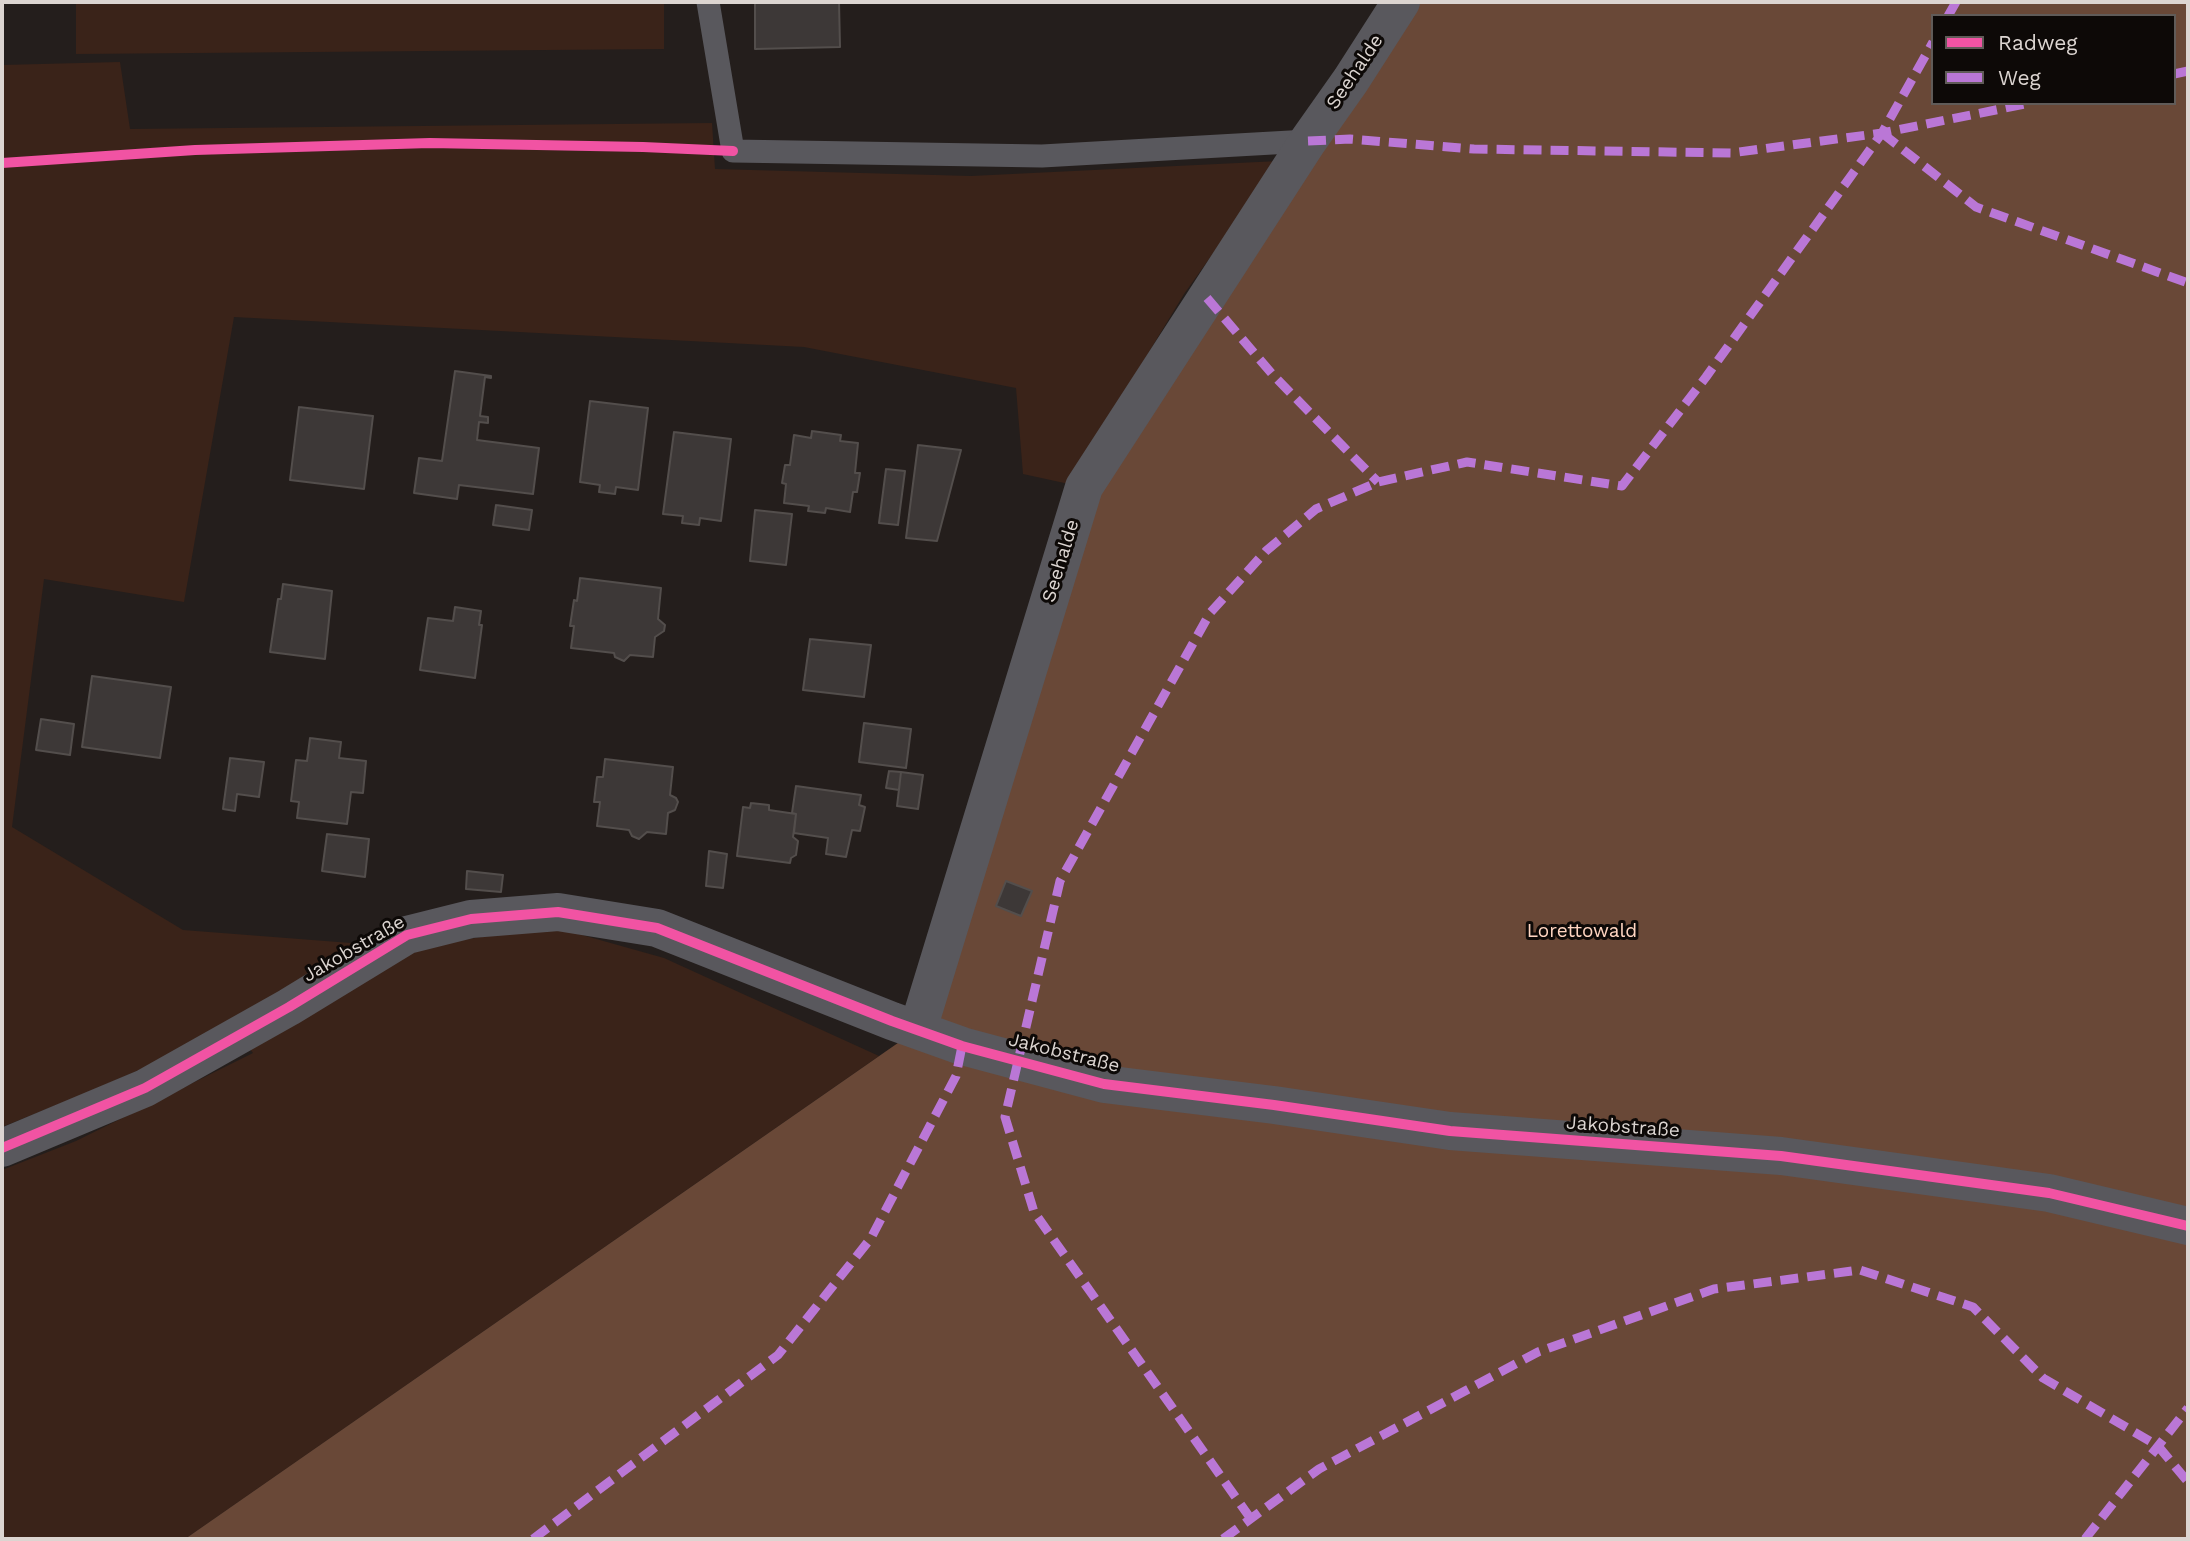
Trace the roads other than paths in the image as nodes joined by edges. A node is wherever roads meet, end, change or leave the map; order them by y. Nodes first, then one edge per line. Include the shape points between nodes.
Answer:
1 (708, 2) edge
2 (1401, 2) edge
3 (1308, 141) junction
4 (918, 1029) junction
5 (2, 1148) edge
6 (2188, 1226) edge

1 - 3 lane via 733,151 1042,156
2 - 3 street, Seehalde
3 - 4 street, Seehalde via 1084,487
4 - 5 street, Jakobstraße via 657,928 558,912 471,919 407,935 145,1088
4 - 6 street, Jakobstraße via 962,1046 1104,1084 1450,1131 1781,1156 2049,1194

